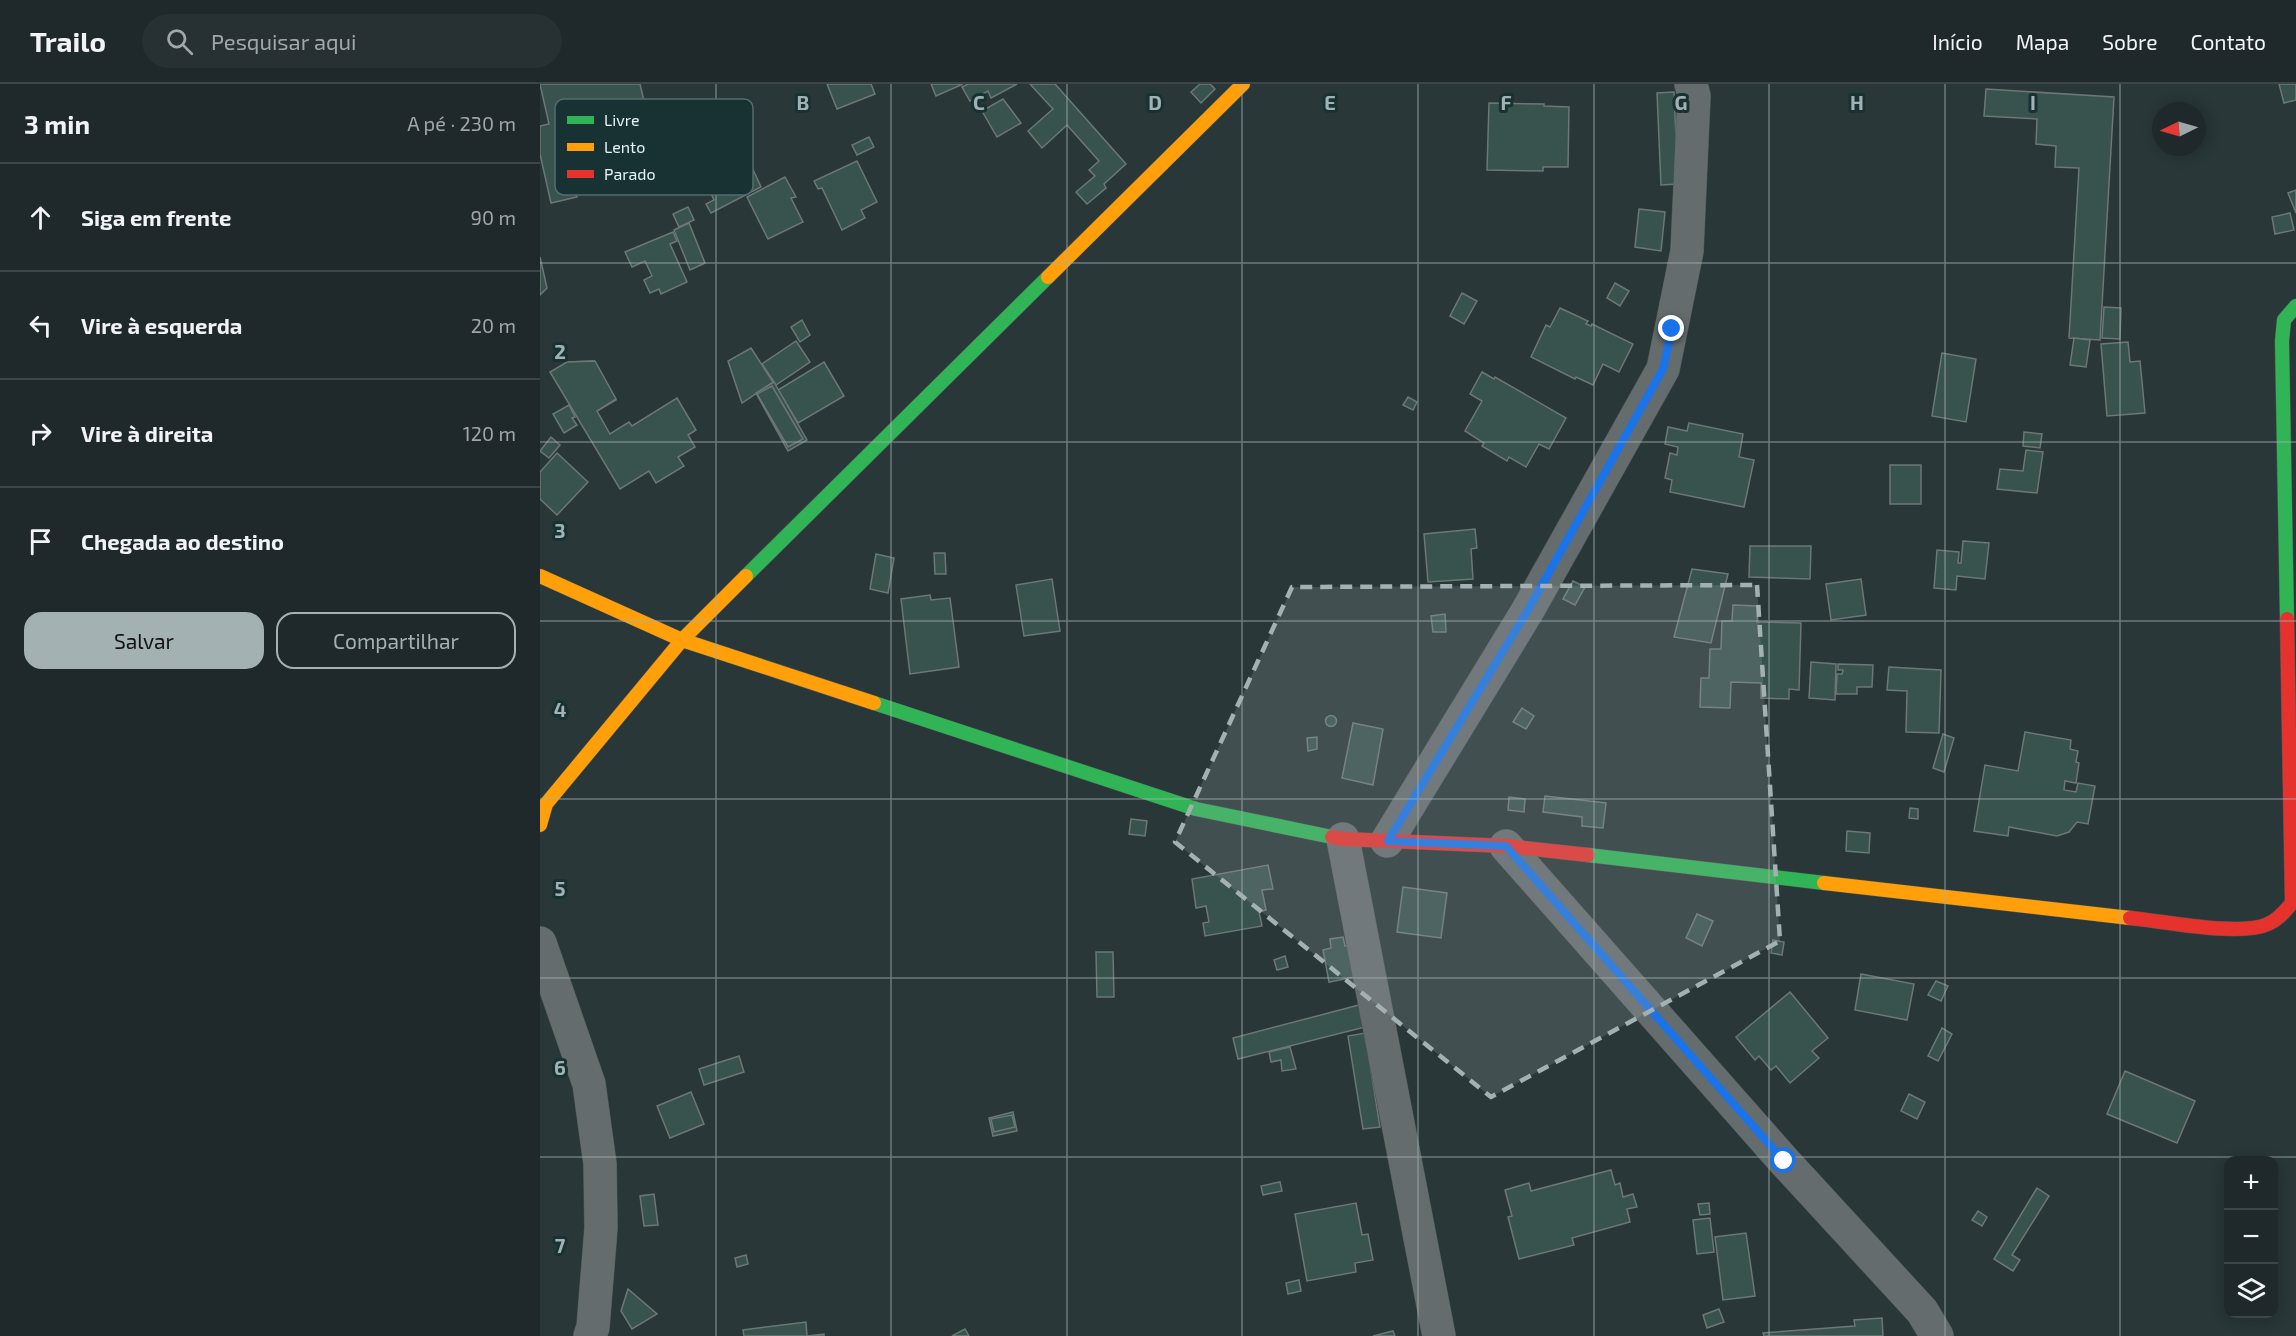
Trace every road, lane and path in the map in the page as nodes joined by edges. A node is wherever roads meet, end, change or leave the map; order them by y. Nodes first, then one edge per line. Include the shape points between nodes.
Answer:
1 (1243, 84) edge
2 (1691, 84) edge
3 (2296, 306) edge
4 (540, 576) edge
5 (682, 640) junction
6 (540, 825) edge
7 (1342, 839) junction
8 (1388, 841) junction
9 (1506, 846) junction
10 (540, 944) edge
11 (590, 1336) edge
12 (1439, 1336) edge
13 (1937, 1336) edge

1 - 5 street
2 - 8 street via 1694,96 1687,251 1663,369 1528,610
3 - 9 street via 2284,320 2282,341 2292,903 2278,921 2238,930
4 - 5 street
5 - 6 street via 546,804
5 - 7 street via 1196,809
7 - 8 street
7 - 12 street
8 - 9 street
9 - 13 street via 1922,1311
10 - 11 street via 589,1084 600,1164 601,1228

